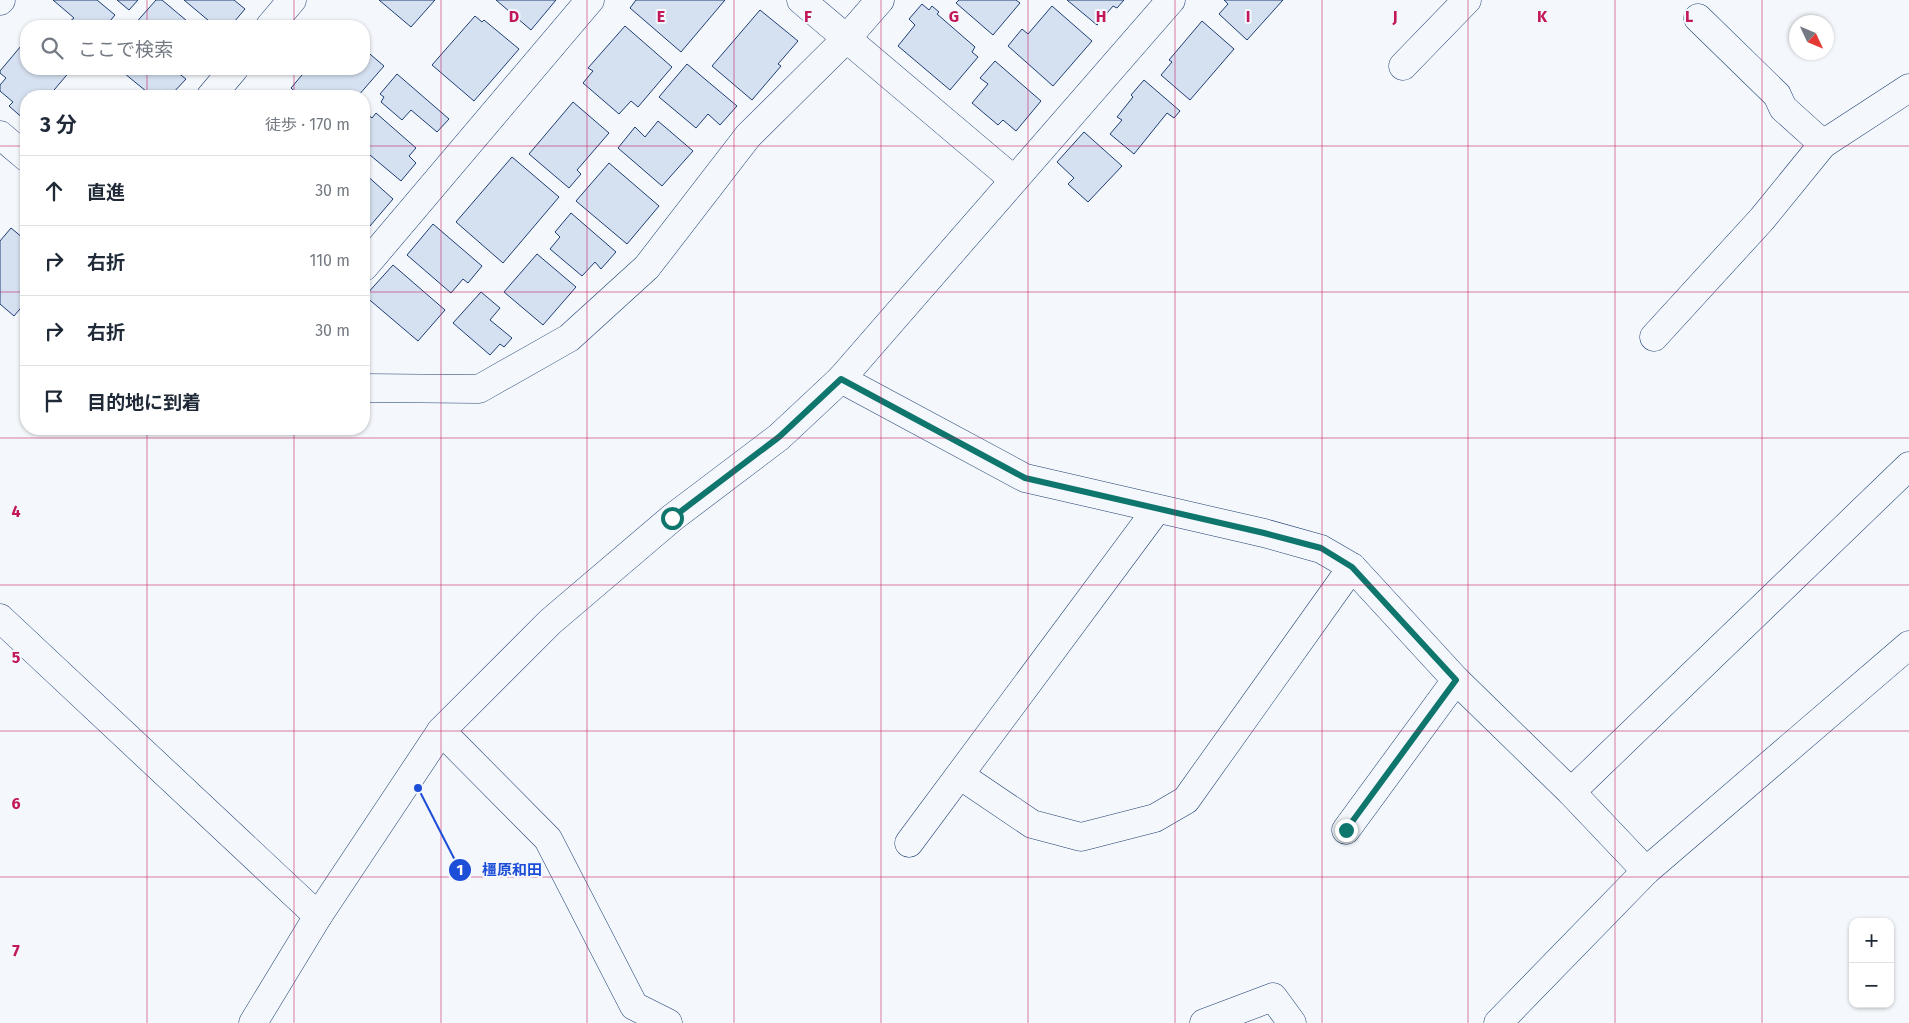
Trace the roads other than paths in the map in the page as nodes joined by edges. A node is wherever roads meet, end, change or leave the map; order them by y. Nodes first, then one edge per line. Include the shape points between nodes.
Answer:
1 (292, 0) edge
2 (590, 0) edge
3 (801, 0) edge
4 (880, 0) edge
5 (1171, 0) edge
6 (1467, 0) edge
7 (1698, 18) dead end
8 (275, 20) edge
9 (847, 38) junction
10 (1403, 66) dead end
11 (229, 75) edge
12 (1909, 88) edge
13 (216, 90) edge
14 (0, 135) edge
15 (1824, 144) junction
16 (20, 152) edge
17 (1014, 180) junction
18 (370, 260) edge
19 (1654, 337) dead end
20 (841, 379) junction
21 (370, 388) edge
22 (1909, 466) edge
23 (1157, 509) junction
24 (1352, 567) junction
25 (0, 618) edge
26 (1909, 645) edge
27 (1456, 680) junction
28 (441, 731) junction
29 (961, 776) junction
30 (1571, 792) junction
31 (1346, 830) dead end
32 (909, 843) dead end
33 (1646, 870) junction
34 (318, 916) junction
35 (253, 1023) edge
36 (668, 1023) edge
37 (1204, 1023) edge
38 (1292, 1023) edge
39 (1498, 1023) edge

1 - 8 street
2 - 18 street
3 - 9 street
4 - 9 street
5 - 17 street
6 - 10 street
7 - 15 street via 1777,95 1783,108
9 - 17 street
9 - 21 street via 748,136 647,267 568,338 479,389
11 - 13 street
12 - 15 street
14 - 16 street
15 - 19 street via 1762,219
17 - 20 street
20 - 23 street via 1025,478
20 - 28 street via 779,437 672,518 550,622
22 - 30 street
23 - 24 street via 1321,548
23 - 29 street
24 - 27 street
24 - 29 street via 1186,800 1155,818 1081,837 1032,824
25 - 34 street
26 - 33 street
27 - 30 street
27 - 31 street
28 - 34 street
28 - 36 street via 548,839 634,1006
29 - 32 street
30 - 33 street
33 - 39 street
34 - 35 street
37 - 38 street via 1273,997

